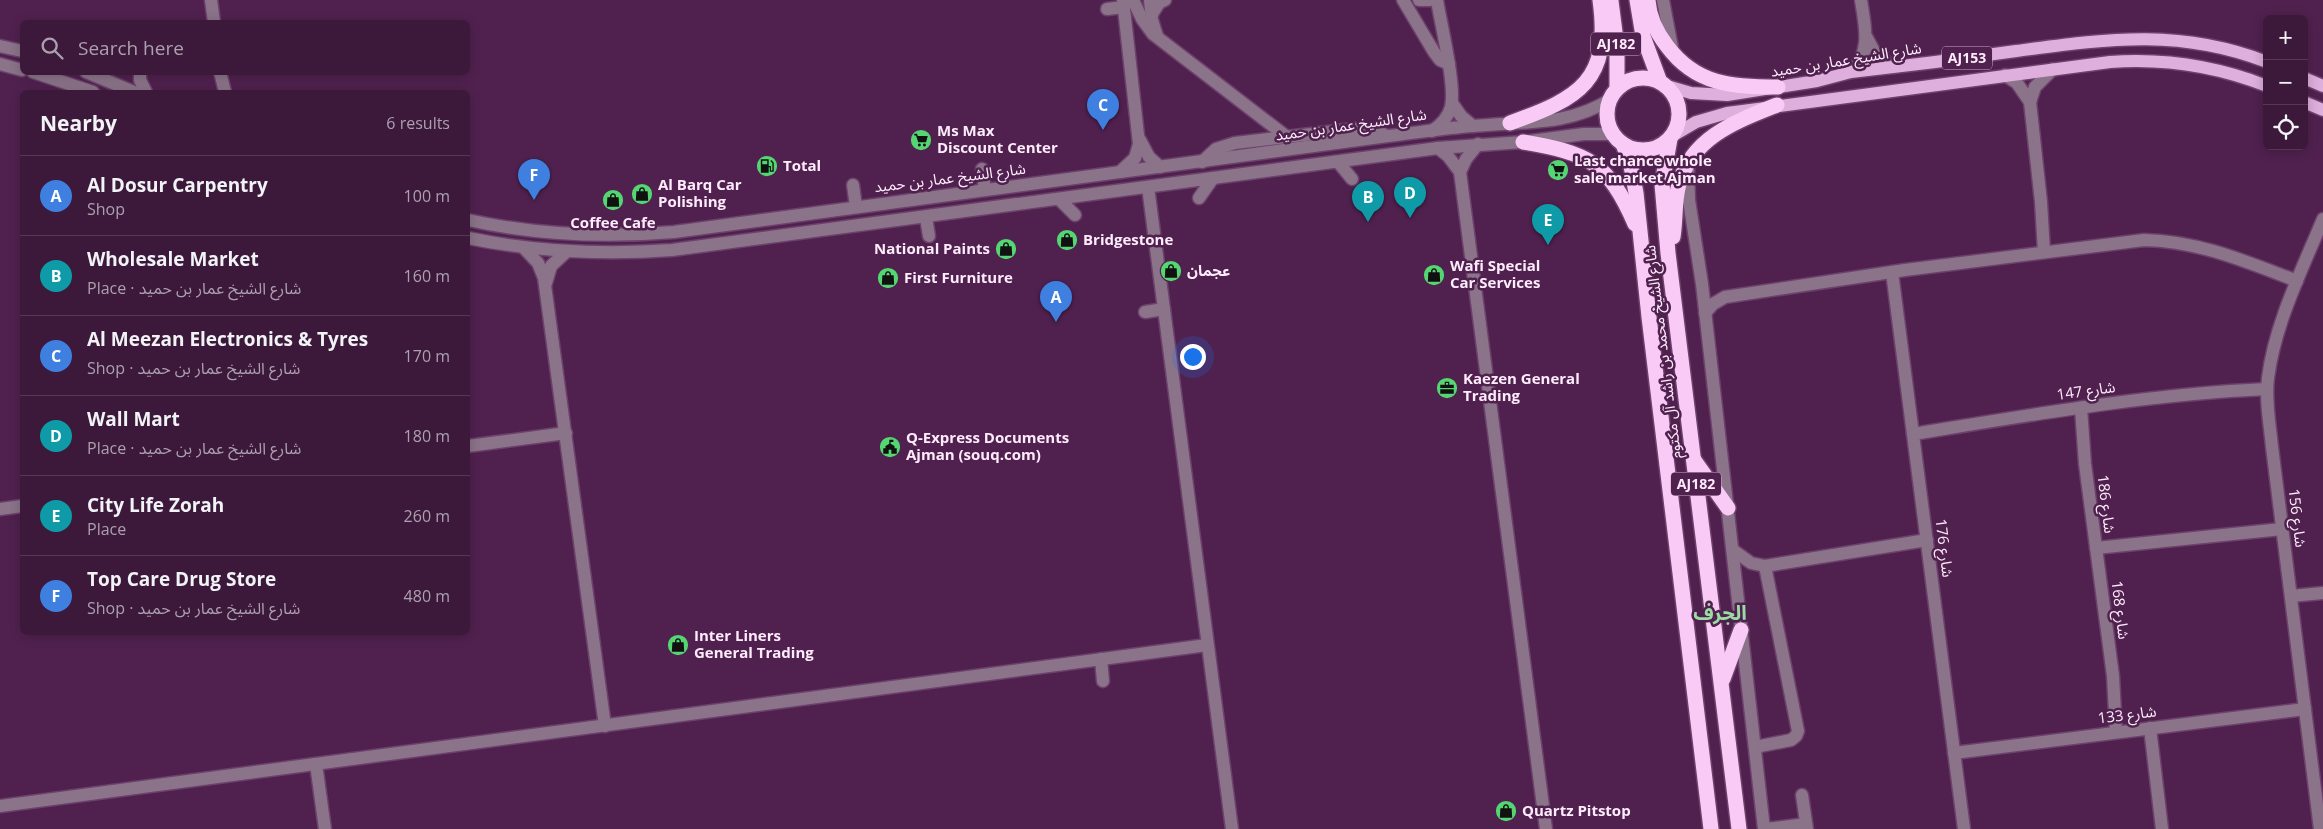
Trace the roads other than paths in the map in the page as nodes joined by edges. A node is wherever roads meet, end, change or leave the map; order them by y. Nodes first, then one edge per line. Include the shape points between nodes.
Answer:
1 (210, 0) edge
2 (1150, 0) edge
3 (1165, 0) edge
4 (1403, 0) edge
5 (1419, 0) edge
6 (1430, 0) edge
7 (1437, 0) edge
8 (1600, 0) edge
9 (1610, 0) edge
10 (1637, 0) edge
11 (1648, 0) edge
12 (1663, 0) edge
13 (1862, 0) edge
14 (1126, 2) edge
15 (1107, 9) dead end
16 (1152, 14) junction
17 (214, 20) edge
18 (1866, 36) junction
19 (1158, 38) junction
20 (0, 46) edge
21 (20, 51) edge
22 (1674, 55) junction
23 (2263, 61) edge
24 (0, 64) edge
25 (1449, 64) junction
26 (1894, 68) junction
27 (20, 69) edge
28 (2053, 70) junction
29 (1851, 72) junction
30 (42, 75) edge
31 (93, 75) edge
32 (140, 75) edge
33 (2005, 75) junction
34 (2308, 80) edge
35 (1663, 84) junction
36 (2263, 85) edge
37 (1778, 86) junction
38 (2323, 86) edge
39 (87, 90) edge
40 (129, 90) edge
41 (145, 90) edge
42 (1614, 94) junction
43 (2030, 102) junction
44 (1452, 103) junction
45 (2308, 104) edge
46 (1777, 106) junction
47 (2323, 110) edge
48 (1510, 124) junction
49 (1473, 126) junction
50 (1432, 131) junction
51 (1388, 136) junction
52 (1139, 137) junction
53 (1287, 137) junction
54 (1671, 137) junction
55 (1619, 139) junction
56 (1523, 142) junction
57 (1478, 144) junction
58 (1438, 148) junction
59 (1202, 162) junction
60 (1338, 162) junction
61 (1688, 164) junction
62 (1160, 167) junction
63 (982, 169) dead end
64 (1120, 172) junction
65 (1460, 172) junction
66 (1212, 178) junction
67 (1352, 178) dead end
68 (853, 185) dead end
69 (1148, 187) junction
70 (985, 190) junction
71 (1199, 198) dead end
72 (1059, 199) junction
73 (856, 207) junction
74 (1075, 215) dead end
75 (926, 216) junction
76 (2323, 219) edge
77 (470, 220) edge
78 (929, 236) dead end
79 (1641, 236) junction
80 (470, 238) edge
81 (522, 247) junction
82 (2048, 251) junction
83 (566, 252) junction
84 (1668, 253) junction
85 (1892, 272) junction
86 (2298, 281) junction
87 (1702, 284) junction
88 (545, 285) junction
89 (1725, 297) junction
90 (1164, 310) junction
91 (1145, 312) dead end
92 (1705, 314) junction
93 (2268, 384) junction
94 (2077, 409) junction
95 (1913, 431) junction
96 (566, 433) junction
97 (470, 446) edge
98 (1693, 458) junction
99 (20, 506) edge
100 (1728, 508) junction
101 (0, 509) edge
102 (2282, 525) junction
103 (1927, 544) junction
104 (1733, 550) junction
105 (2096, 551) junction
106 (1761, 566) junction
107 (1738, 589) junction
108 (2323, 594) edge
109 (2323, 599) edge
110 (2291, 600) junction
111 (1741, 630) junction
112 (1207, 644) junction
113 (1101, 659) junction
114 (1722, 681) junction
115 (1103, 682) dead end
116 (2305, 709) junction
117 (605, 726) junction
118 (2150, 728) junction
119 (2120, 732) junction
120 (1755, 747) junction
121 (1954, 753) junction
122 (316, 764) junction
123 (1802, 795) dead end
124 (0, 806) edge
125 (1807, 826) edge
126 (325, 829) edge
127 (1232, 829) edge
128 (1546, 829) edge
129 (1711, 829) edge
130 (1739, 829) edge
131 (1765, 829) edge
132 (1964, 829) edge
133 (2162, 829) edge
134 (2320, 829) edge

1 - 17 street
2 - 16 street
3 - 16 street via 1156,6
4 - 25 street via 1434,52
5 - 6 street
7 - 25 street
8 - 48 highway via 1603,46 1590,76 1572,96
9 - 42 highway, AJ182 via 1617,48
10 - 35 highway, AJ182 via 1643,36
11 - 22 highway via 1655,26
12 - 22 street
13 - 18 street
14 - 15 street
14 - 19 street
14 - 52 street
16 - 19 street
18 - 26 street via 1875,53
18 - 29 street via 1864,54
19 - 53 street
20 - 21 street
22 - 37 highway via 1689,70 1721,83 1744,87
23 - 26 main road, شارع الشيخ عمار بن حميد / AJ153 via 2210,45 2142,38 2108,39
24 - 27 street
25 - 44 street
26 - 29 main road, شارع الشيخ عمار بن حميد / AJ153
28 - 33 main road, AJ153
28 - 36 main road, AJ153 via 2116,62 2170,62 2229,73
28 - 43 street via 2040,80
29 - 37 main road, شارع الشيخ عمار بن حميد / AJ153
30 - 39 street
31 - 40 street
32 - 41 street
33 - 43 street via 2017,83
33 - 46 main road, AJ153
34 - 38 main road
35 - 37 main road, شارع الشيخ عمار بن حميد / AJ153 via 1691,93 1716,96
35 - 42 highway via 1649,78 1637,78 1626,82
35 - 54 highway via 1677,101 1679,110 1679,119
42 - 48 street, شارع الشيخ عمار بن حميد via 1591,110 1568,118
42 - 55 highway via 1608,116
43 - 82 street
44 - 49 street
44 - 50 street via 1446,119
45 - 47 main road
46 - 54 main road, AJ153 via 1716,116 1684,128
46 - 61 highway via 1715,134
48 - 49 street, شارع الشيخ عمار بن حميد
49 - 50 street, شارع الشيخ عمار بن حميد
50 - 51 street, شارع الشيخ عمار بن حميد
51 - 53 street via 1354,129
51 - 59 street, شارع الشيخ عمار بن حميد
52 - 62 street via 1144,151
52 - 64 street via 1135,158
53 - 59 street via 1228,144 1216,149
54 - 55 highway via 1648,150 1631,148
54 - 84 highway, شارع الشيخ محمد بن راشد آل مكتوم / AJ182 via 1662,184
55 - 56 street via 1584,134
55 - 79 highway, شارع الشيخ محمد بن راشد آل مكتوم / AJ182 via 1634,180
56 - 57 street
56 - 79 highway via 1571,151 1596,165 1616,185
57 - 58 street
57 - 65 street
58 - 60 street
58 - 65 street
59 - 62 street, شارع الشيخ عمار بن حميد
60 - 66 street
60 - 67 street
61 - 84 highway via 1679,184
61 - 87 street via 1689,200
62 - 64 street, شارع الشيخ عمار بن حميد
63 - 70 street
64 - 70 street, شارع الشيخ عمار بن حميد
65 - 128 street
66 - 69 street
66 - 71 street
68 - 73 street
69 - 72 street
69 - 90 street
70 - 73 street, شارع الشيخ عمار بن حميد
72 - 74 street
72 - 75 street
73 - 77 street, شارع الشيخ عمار بن حميد via 631,235 538,232
75 - 78 street
75 - 83 street via 672,250
76 - 86 street, شارع 156
79 - 129 highway, شارع الشيخ محمد بن راشد آل مكتوم / AJ182
80 - 81 street
81 - 83 street
81 - 88 street via 538,263
82 - 85 street
82 - 86 street via 2129,241 2174,242 2204,247
83 - 88 street via 551,266
84 - 98 highway, شارع الشيخ محمد بن راشد آل مكتوم / AJ182
85 - 89 street
85 - 95 street, شارع 176
86 - 93 street, شارع 156 via 2278,334
87 - 89 street via 1712,294
87 - 92 street
88 - 96 street
89 - 92 street
90 - 91 street
90 - 112 street
92 - 100 street
93 - 94 street, شارع 147 via 2234,385
93 - 102 street, شارع 156
94 - 95 street, شارع 147
94 - 105 street, شارع 186
95 - 103 street, شارع 176
96 - 97 street
96 - 117 street
98 - 100 highway
98 - 114 highway, شارع الشيخ محمد بن راشد آل مكتوم / AJ182
99 - 101 street
100 - 104 street
102 - 105 street via 2134,543
102 - 110 street, شارع 156
103 - 106 street
103 - 121 street, شارع 176
104 - 106 street via 1744,560
104 - 107 street
105 - 119 street, شارع 168
106 - 107 street via 1746,576
106 - 120 street via 1798,731 1791,740
107 - 111 street
108 - 110 street
109 - 110 street
110 - 116 street, شارع 156
111 - 114 highway
111 - 120 street
112 - 113 street
112 - 127 street
113 - 115 street
113 - 117 street
114 - 130 highway, شارع الشيخ محمد بن راشد آل مكتوم / AJ182
116 - 118 street, شارع 133
116 - 134 street, شارع 156
117 - 122 street
118 - 119 street, شارع 133
118 - 133 street
119 - 121 street, شارع 133
120 - 131 street
121 - 132 street, شارع 176
122 - 124 street
122 - 126 street
123 - 125 street
125 - 131 street

